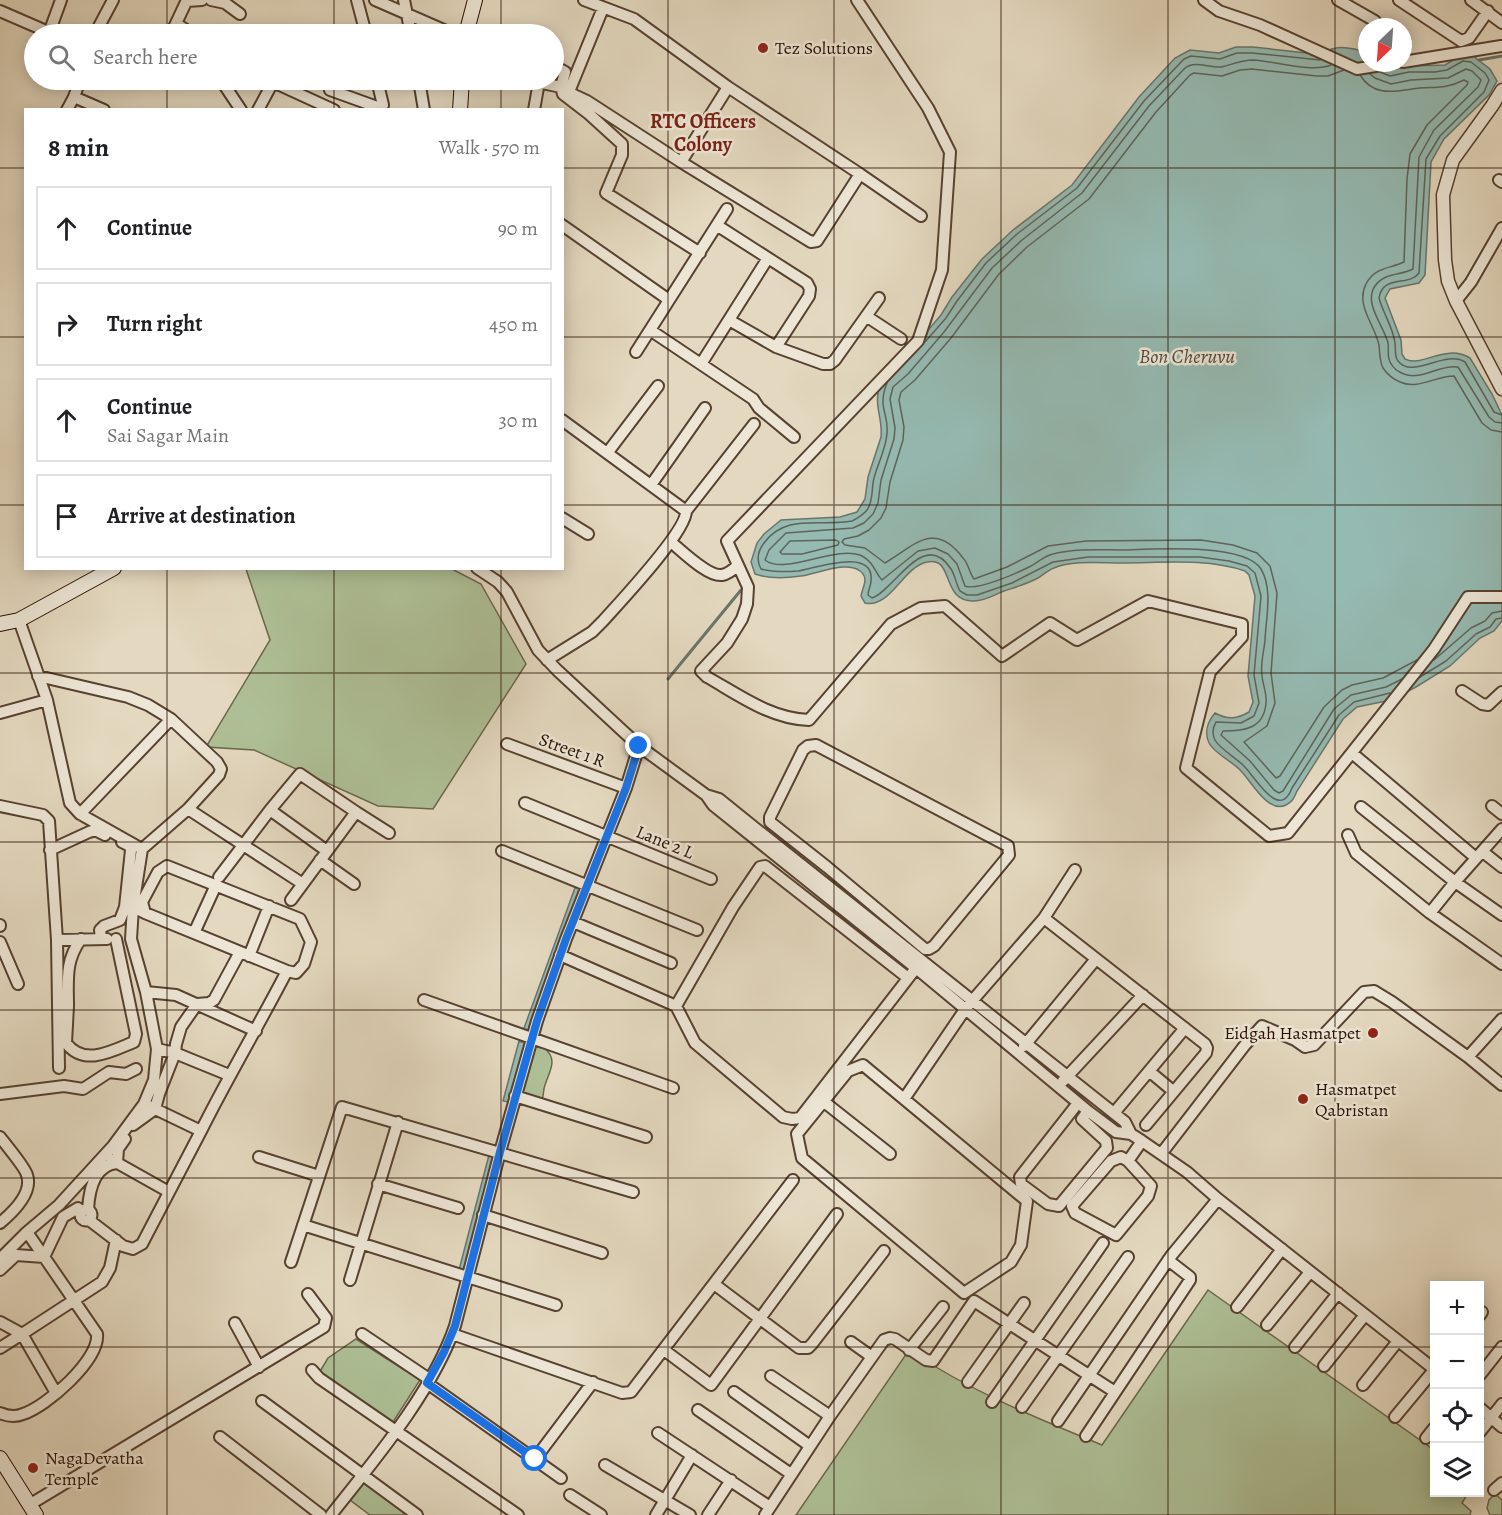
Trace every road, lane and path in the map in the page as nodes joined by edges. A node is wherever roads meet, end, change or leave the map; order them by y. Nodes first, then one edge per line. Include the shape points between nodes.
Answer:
1 (61, 0) edge
2 (112, 0) edge
3 (187, 0) edge
4 (202, 0) edge
5 (211, 0) edge
6 (357, 0) edge
7 (375, 0) edge
8 (404, 0) edge
9 (475, 0) edge
10 (584, 0) edge
11 (857, 0) edge
12 (1204, 0) edge
13 (1338, 0) edge
14 (1400, 0) edge
15 (1471, 0) edge
16 (603, 8) junction
17 (0, 11) edge
18 (1488, 11) junction
19 (407, 12) junction
20 (240, 14) dead end
21 (1371, 18) edge
22 (1502, 23) edge
23 (29, 24) edge
24 (54, 24) edge
25 (100, 24) edge
26 (176, 24) edge
27 (363, 24) edge
28 (409, 24) edge
29 (432, 24) edge
30 (469, 24) edge
31 (1501, 46) edge
32 (1412, 61) edge
33 (1358, 69) edge
34 (564, 71) edge
35 (728, 87) junction
36 (76, 90) edge
37 (228, 90) edge
38 (269, 90) edge
39 (290, 90) edge
40 (330, 90) dead end
41 (379, 90) edge
42 (421, 90) edge
43 (461, 90) edge
44 (538, 90) edge
45 (559, 90) edge
46 (1502, 90) edge
47 (564, 92) junction
48 (74, 97) junction
49 (363, 106) edge
50 (68, 108) edge
51 (99, 108) edge
52 (240, 108) edge
53 (260, 108) edge
54 (330, 108) edge
55 (380, 108) edge
56 (424, 108) edge
57 (460, 108) edge
58 (534, 108) edge
59 (681, 162) junction
60 (860, 174) junction
61 (727, 209) dead end
62 (921, 216) dead end
63 (564, 226) edge
64 (718, 226) junction
65 (1502, 228) edge
66 (700, 253) junction
67 (768, 258) junction
68 (879, 298) dead end
69 (669, 300) junction
70 (1456, 301) junction
71 (866, 316) junction
72 (729, 320) junction
73 (650, 330) junction
74 (901, 339) dead end
75 (776, 347) junction
76 (636, 352) dead end
77 (701, 364) junction
78 (658, 386) dead end
79 (1502, 389) edge
80 (705, 408) dead end
81 (564, 421) edge
82 (754, 424) dead end
83 (794, 437) dead end
84 (608, 452) junction
85 (651, 485) junction
86 (686, 511) junction
87 (564, 519) edge
88 (588, 534) dead end
89 (671, 542) junction
90 (738, 565) junction
91 (110, 570) edge
92 (484, 570) edge
93 (1502, 597) edge
94 (19, 620) junction
95 (0, 623) edge
96 (547, 660) junction
97 (38, 676) junction
98 (1462, 691) dead end
99 (1502, 692) edge
100 (47, 700) junction
101 (0, 713) edge
102 (171, 719) junction
103 (507, 744) dead end
104 (639, 746) junction
105 (1352, 753) junction
106 (626, 788) junction
107 (525, 803) dead end
108 (0, 806) edge
109 (1492, 806) dead end
110 (1362, 807) dead end
111 (188, 809) junction
112 (270, 810) junction
113 (356, 812) junction
114 (81, 814) junction
115 (1502, 814) edge
116 (743, 823) junction
117 (1502, 829) edge
118 (389, 833) dead end
119 (1348, 835) dead end
120 (606, 836) junction
121 (243, 846) junction
122 (766, 848) junction
123 (142, 849) junction
124 (50, 850) junction
125 (327, 850) junction
126 (502, 851) dead end
127 (1479, 855) junction
128 (814, 857) junction
129 (320, 860) junction
130 (765, 866) junction
131 (827, 867) junction
132 (1502, 867) edge
133 (792, 870) junction
134 (1075, 870) dead end
135 (776, 873) junction
136 (811, 875) junction
137 (711, 879) dead end
138 (218, 881) junction
139 (1455, 882) junction
140 (303, 884) junction
141 (354, 884) dead end
142 (587, 885) junction
143 (291, 900) dead end
144 (269, 906) junction
145 (133, 908) junction
146 (145, 913) junction
147 (1431, 913) junction
148 (1502, 915) edge
149 (1044, 918) junction
150 (573, 922) junction
151 (697, 930) dead end
152 (194, 933) junction
153 (81, 939) junction
154 (101, 939) junction
155 (116, 939) junction
156 (131, 939) junction
157 (57, 940) junction
158 (0, 942) edge
159 (245, 954) junction
160 (560, 955) junction
161 (1096, 959) junction
162 (671, 963) dead end
163 (1502, 964) edge
164 (916, 968) junction
165 (288, 971) junction
166 (908, 978) junction
167 (18, 984) dead end
168 (146, 992) junction
169 (1143, 995) junction
170 (424, 1000) dead end
171 (197, 1004) junction
172 (969, 1004) junction
173 (63, 1005) junction
174 (676, 1006) junction
175 (1502, 1019) edge
176 (1185, 1028) junction
177 (256, 1031) junction
178 (531, 1039) junction
179 (1026, 1043) junction
180 (157, 1049) junction
181 (1019, 1052) junction
182 (176, 1053) junction
183 (1468, 1057) junction
184 (59, 1068) dead end
185 (136, 1069) dead end
186 (1149, 1071) junction
187 (229, 1075) junction
188 (1068, 1076) junction
189 (1502, 1085) edge
190 (1059, 1087) junction
191 (673, 1088) dead end
192 (1173, 1091) junction
193 (0, 1094) edge
194 (515, 1096) junction
195 (904, 1099) junction
196 (823, 1101) junction
197 (1078, 1103) junction
198 (144, 1104) junction
199 (155, 1109) junction
200 (1088, 1111) junction
201 (1114, 1113) junction
202 (398, 1122) junction
203 (1146, 1125) dead end
204 (201, 1131) junction
205 (1131, 1134) junction
206 (0, 1137) edge
207 (646, 1137) dead end
208 (1142, 1141) junction
209 (500, 1152) junction
210 (890, 1154) dead end
211 (1161, 1154) junction
212 (104, 1156) junction
213 (259, 1157) dead end
214 (1128, 1161) junction
215 (117, 1163) junction
216 (319, 1176) junction
217 (793, 1180) dead end
218 (378, 1184) junction
219 (169, 1191) junction
220 (633, 1192) dead end
221 (66, 1198) junction
222 (1218, 1199) junction
223 (458, 1208) dead end
224 (85, 1212) junction
225 (837, 1214) dead end
226 (483, 1215) junction
227 (0, 1223) edge
228 (303, 1226) junction
229 (27, 1232) junction
230 (116, 1240) junction
231 (361, 1243) junction
232 (1103, 1243) dead end
233 (1282, 1249) junction
234 (884, 1251) dead end
235 (602, 1253) dead end
236 (1, 1255) edge
237 (44, 1257) junction
238 (1128, 1257) dead end
239 (1168, 1260) junction
240 (291, 1262) dead end
241 (0, 1270) edge
242 (1310, 1272) junction
243 (467, 1277) junction
244 (350, 1280) dead end
245 (714, 1284) junction
246 (1338, 1293) junction
247 (308, 1294) dead end
248 (74, 1299) junction
249 (1024, 1303) dead end
250 (556, 1305) dead end
251 (943, 1307) dead end
252 (1237, 1307) dead end
253 (1365, 1315) junction
254 (760, 1318) junction
255 (0, 1322) edge
256 (235, 1323) dead end
257 (1010, 1324) junction
258 (1267, 1325) dead end
259 (25, 1333) junction
260 (362, 1334) dead end
261 (452, 1334) junction
262 (1035, 1340) junction
263 (1398, 1341) junction
264 (851, 1342) dead end
265 (1295, 1347) dead end
266 (1502, 1347) edge
267 (0, 1348) edge
268 (664, 1350) junction
269 (909, 1350) junction
270 (1058, 1355) junction
271 (872, 1357) junction
272 (259, 1366) junction
273 (1324, 1366) dead end
274 (1430, 1367) edge
275 (1484, 1369) edge
276 (312, 1370) dead end
277 (1430, 1375) edge
278 (771, 1376) dead end
279 (1090, 1376) junction
280 (428, 1381) junction
281 (593, 1382) junction
282 (968, 1382) dead end
283 (1363, 1385) dead end
284 (59, 1391) junction
285 (734, 1392) dead end
286 (1115, 1392) junction
287 (262, 1401) dead end
288 (993, 1402) dead end
289 (1502, 1404) edge
290 (1022, 1407) dead end
291 (698, 1410) dead end
292 (1484, 1412) edge
293 (0, 1413) edge
294 (830, 1416) junction
295 (1395, 1417) dead end
296 (1491, 1418) junction
297 (1058, 1421) dead end
298 (1484, 1426) edge
299 (1502, 1427) edge
300 (396, 1430) junction
301 (658, 1433) dead end
302 (1430, 1433) edge
303 (1086, 1436) dead end
304 (220, 1437) dead end
305 (1426, 1438) dead end
306 (810, 1446) junction
307 (692, 1455) junction
308 (0, 1458) edge
309 (535, 1459) junction
310 (605, 1465) dead end
311 (363, 1474) junction
312 (790, 1474) junction
313 (561, 1478) dead end
314 (731, 1480) junction
315 (570, 1495) dead end
316 (664, 1501) junction
317 (32, 1510) edge
318 (767, 1511) edge
319 (321, 1515) edge
320 (331, 1515) edge
321 (417, 1515) edge
322 (518, 1515) edge
323 (602, 1515) edge
324 (656, 1515) edge
325 (690, 1515) edge
326 (708, 1515) edge

1 - 24 street
2 - 25 street
3 - 4 street
3 - 26 street
5 - 20 street via 225,3
6 - 27 street
7 - 19 street
8 - 19 street
9 - 30 main road
10 - 16 street
11 - 90 street via 928,108 950,152 942,270 918,341 727,541
12 - 33 street via 1219,11
13 - 21 street
14 - 18 street via 1461,41 1469,38
15 - 18 street
16 - 35 street via 634,19
16 - 47 street
17 - 23 street
18 - 22 street
19 - 28 street
19 - 29 street
31 - 32 street
34 - 47 street
35 - 59 street
35 - 60 street
36 - 48 street
37 - 52 street
38 - 53 street
39 - 54 street
40 - 49 street
41 - 55 street via 383,105
42 - 56 street
43 - 57 main road
44 - 58 street
45 - 47 street
46 - 70 street via 1453,160 1446,179 1445,260
47 - 59 street via 587,100
47 - 66 street via 622,144 622,155 606,193
48 - 50 street
48 - 51 street
59 - 60 street via 814,242
60 - 62 street
61 - 64 street
63 - 69 street
64 - 66 street
64 - 67 street
65 - 70 street via 1472,282
66 - 69 street
67 - 72 street
67 - 75 street via 807,283 810,289
68 - 71 street
69 - 73 street
70 - 79 street
71 - 74 street
71 - 75 street via 830,364
72 - 75 street
72 - 77 street
73 - 76 street
73 - 77 street
77 - 83 street via 753,399
78 - 84 street
80 - 85 street
81 - 84 street
82 - 86 street
84 - 85 street
85 - 86 street
86 - 89 street via 684,524
87 - 88 street
89 - 90 street via 715,574 724,575
89 - 96 street via 592,632
90 - 105 street via 748,586 745,612 727,643 701,671 757,706 785,717 809,720 891,624 921,608 945,606 1002,656 1050,623 1077,640 1148,601 1242,624 1242,638 1210,672 1186,768 1269,836 1288,833
91 - 94 main road
92 - 96 street via 507,592
93 - 105 street via 1468,597 1434,649
94 - 95 main road
94 - 97 street
96 - 104 street
97 - 100 street
97 - 102 street via 128,697
98 - 99 street via 1488,705
100 - 101 street
100 - 114 street via 70,803
102 - 111 street via 221,769
102 - 114 street
103 - 106 street, Street 1 R
104 - 106 street
104 - 116 street via 706,795 719,799
105 - 127 street
106 - 120 street
107 - 120 street, Lane 2 L
108 - 124 street via 47,817
109 - 115 street
110 - 139 street
111 - 121 street
111 - 123 street
112 - 113 street via 300,774
112 - 121 street
112 - 125 street
113 - 118 street
113 - 125 street
114 - 123 street
116 - 122 street
116 - 136 street
117 - 127 street
119 - 147 street via 1356,853
120 - 137 street, Lane 2 L
120 - 142 street
121 - 138 street
121 - 140 street
122 - 130 street via 770,859
122 - 133 street
123 - 145 street
124 - 154 street via 95,830 130,846 125,907 120,920 100,930
124 - 157 street
125 - 129 street
126 - 142 street
127 - 132 street
127 - 139 street
128 - 131 street
128 - 131 street via 770,820 803,750 816,745 1010,850 1010,855 929,949
128 - 136 street
129 - 140 street
129 - 141 street
130 - 135 street
130 - 174 street via 760,867 733,907
131 - 136 street
133 - 135 street via 780,867
133 - 136 street
134 - 149 street
135 - 166 street
136 - 164 street
136 - 172 street
138 - 144 street
138 - 146 street via 164,867 142,902
138 - 152 street
139 - 147 street
139 - 148 street
140 - 143 street
142 - 150 street
142 - 151 street
144 - 159 street
144 - 165 street via 300,919 311,942 300,970
145 - 146 street
145 - 156 street
146 - 152 street
147 - 163 street
149 - 161 street
149 - 172 street
150 - 160 street
150 - 162 street
152 - 159 street
153 - 154 street
153 - 157 street
153 - 173 street via 68,965
154 - 155 street
155 - 156 street
155 - 173 street via 136,1034 134,1042 100,1056 74,1050 66,1043
156 - 168 street
157 - 173 street
158 - 167 street
159 - 165 street
159 - 171 street via 214,1000
160 - 174 street
160 - 178 street
161 - 169 street
161 - 179 street
164 - 166 street
164 - 172 street
165 - 177 street
166 - 174 street via 800,1118 792,1119 783,1116 695,1043
168 - 171 street via 176,994
168 - 180 street
169 - 176 street
169 - 188 street
170 - 178 street
171 - 177 street
171 - 182 street via 181,1027
172 - 179 street
172 - 181 street
172 - 195 street
173 - 184 street
175 - 183 street
176 - 186 street
176 - 192 street via 1207,1048
177 - 187 street
178 - 191 street
178 - 194 street
179 - 181 street
179 - 188 street
180 - 182 street
180 - 198 street via 154,1080
181 - 190 street
182 - 187 street
182 - 199 street
183 - 189 street
183 - 211 street via 1392,1002 1374,991 1364,992 1314,1045 1305,1047 1263,1026
185 - 193 street via 126,1074 108,1072 83,1089 64,1086
186 - 192 street
186 - 201 street
187 - 204 street
188 - 190 street
188 - 201 street
190 - 197 street
192 - 203 street
194 - 207 street
194 - 209 street
195 - 196 street via 863,1065 848,1071
195 - 196 street via 1027,1201 1021,1245 1011,1262 964,1293 802,1158 797,1134
196 - 210 street
197 - 200 street
197 - 200 street via 1020,1177 1021,1184 1052,1206 1059,1206 1107,1148 1106,1141 1082,1119
198 - 199 street
198 - 212 street
199 - 204 street
199 - 215 street via 130,1128 118,1149
200 - 205 street via 1116,1132
201 - 205 street
202 - 209 street
202 - 216 street via 342,1107
202 - 218 street
204 - 219 street
205 - 208 street
206 - 227 street via 27,1175 24,1195
208 - 211 street
208 - 214 street
209 - 220 street
209 - 226 street
211 - 222 street
212 - 215 street
212 - 221 street
213 - 216 street
214 - 214 street via 1121,1157 1111,1161 1072,1206 1075,1213 1116,1235 1148,1196 1151,1186
215 - 219 street
215 - 224 street via 99,1173 90,1188
216 - 228 street
217 - 245 street
218 - 223 street
218 - 231 street
219 - 230 street via 142,1244 133,1249
221 - 224 street
221 - 229 street
222 - 233 street
222 - 239 street
224 - 230 street
224 - 237 street via 63,1217
225 - 254 street
226 - 235 street
226 - 243 street
228 - 231 street
228 - 240 street
229 - 236 street
229 - 237 street
230 - 248 street via 110,1268 102,1282
231 - 243 street
231 - 244 street
232 - 262 street
233 - 242 street
233 - 252 street
234 - 254 street via 808,1348 799,1348
237 - 241 street via 16,1255
237 - 248 street
238 - 270 street
239 - 279 street
239 - 286 street via 1190,1277 1189,1281
242 - 246 street
242 - 258 street
243 - 250 street
243 - 261 street
245 - 254 street
245 - 268 street
246 - 253 street
246 - 265 street
247 - 272 street via 326,1318 324,1327
248 - 259 street
248 - 284 street via 97,1334 98,1342
249 - 257 street
251 - 269 street
253 - 263 street
253 - 273 street
254 - 268 street via 711,1385
255 - 259 street
256 - 272 street
257 - 262 street
257 - 269 street via 974,1301 933,1360
257 - 282 street
259 - 267 street
259 - 284 street
260 - 280 street
261 - 280 street
261 - 281 street
262 - 270 street
262 - 288 street
263 - 274 street
263 - 283 street
264 - 271 street
266 - 275 street
268 - 281 street via 631,1392 622,1393
269 - 271 street via 890,1338
270 - 279 street
270 - 290 street
271 - 294 street
272 - 317 street
276 - 300 street
277 - 295 street
278 - 294 street
279 - 286 street
279 - 297 street
280 - 300 street
280 - 309 street
281 - 309 street
284 - 293 street via 26,1413
285 - 306 street
286 - 303 street
287 - 311 street
289 - 296 street
291 - 312 street
292 - 296 street
294 - 306 street
296 - 298 street
296 - 299 street
300 - 311 street
300 - 322 street
301 - 307 street
302 - 305 street
304 - 319 street
306 - 312 street
307 - 314 street
307 - 316 street
308 - 317 main road
309 - 313 street
310 - 316 street
311 - 320 street
311 - 321 street
312 - 318 street
314 - 318 street
314 - 326 street
315 - 323 street
316 - 324 street
316 - 325 street

